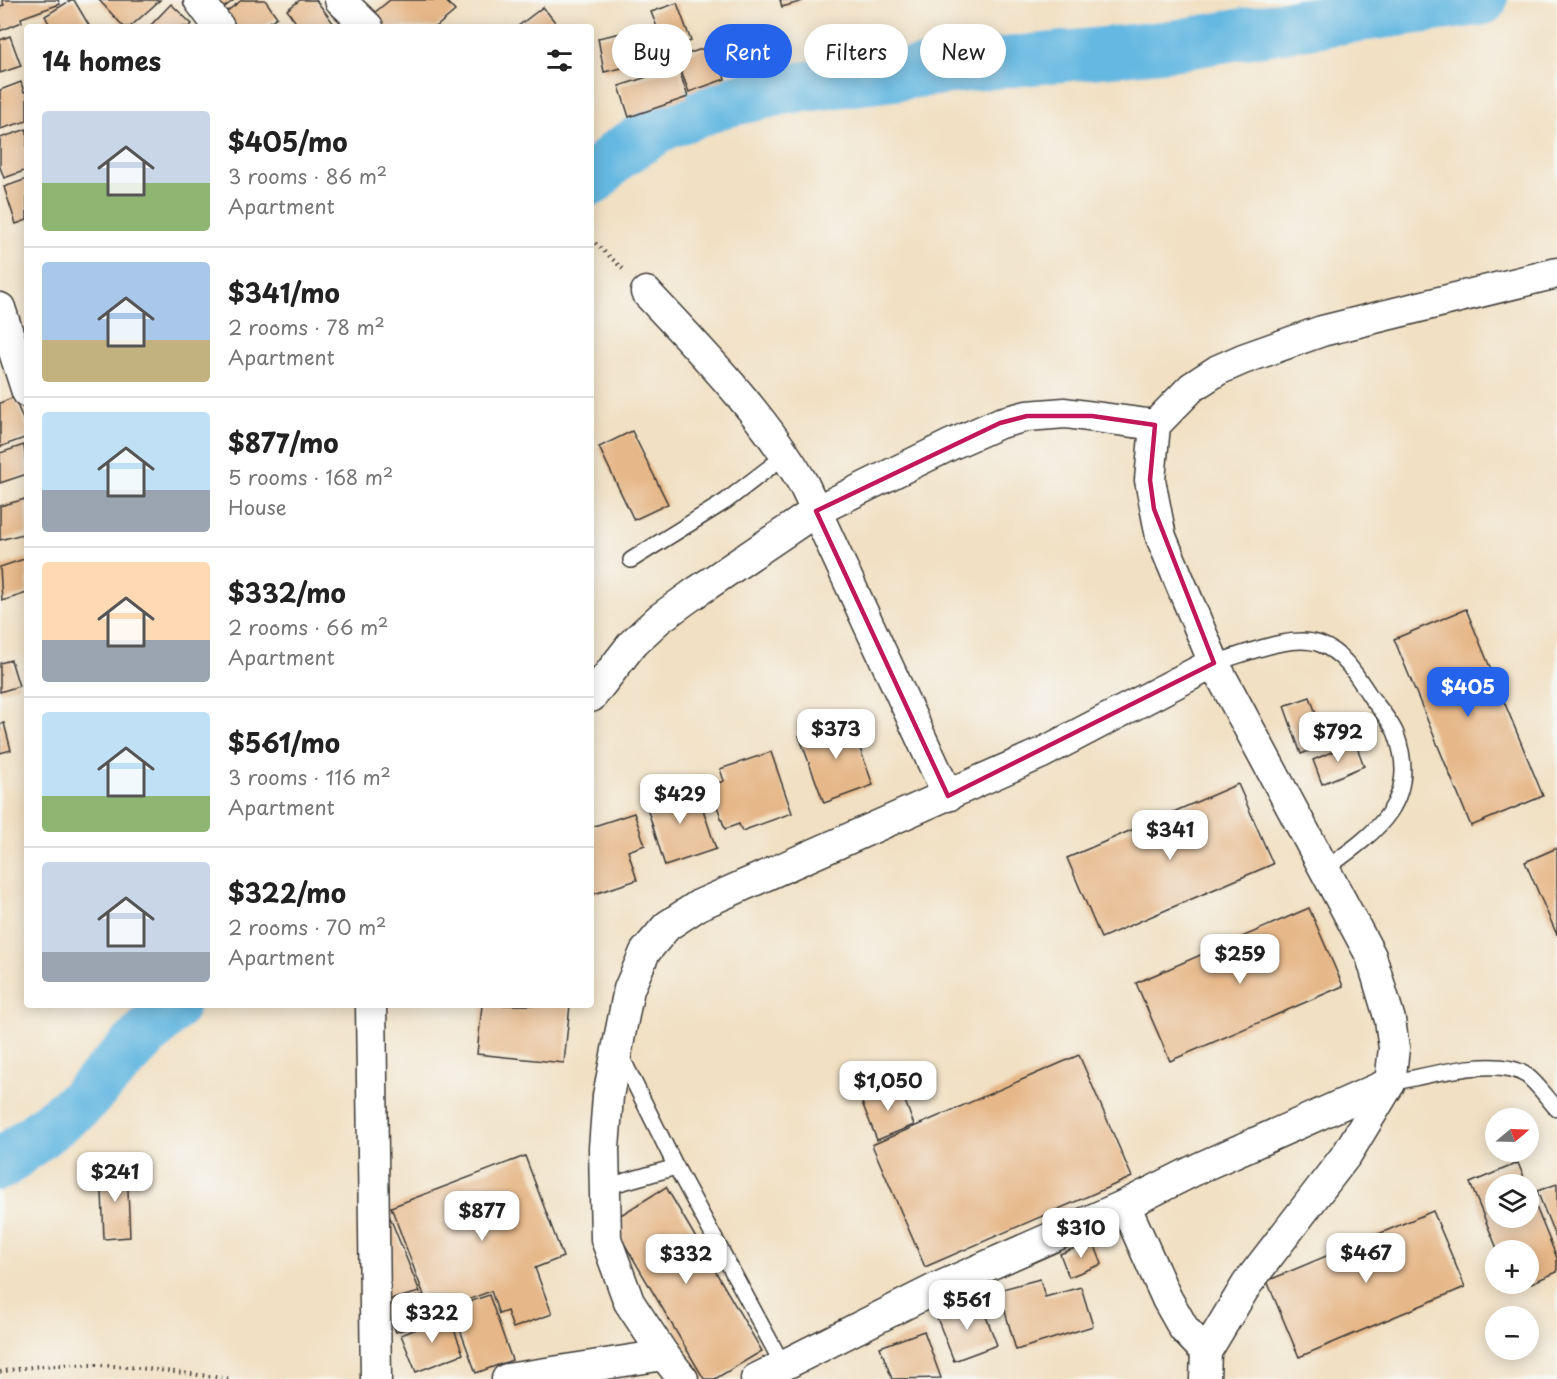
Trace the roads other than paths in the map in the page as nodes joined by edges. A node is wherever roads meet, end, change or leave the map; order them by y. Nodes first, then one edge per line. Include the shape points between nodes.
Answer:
1 (199, 0) edge
2 (340, 0) edge
3 (217, 24) edge
4 (365, 24) edge
5 (1557, 273) edge
6 (646, 292) road end
7 (0, 308) edge
8 (24, 383) edge
9 (1155, 425) junction
10 (787, 454) junction
11 (816, 511) junction
12 (631, 560) dead end
13 (1214, 663) junction
14 (594, 693) edge
15 (948, 796) junction
16 (1325, 868) junction
17 (371, 1008) edge
18 (617, 1048) junction
19 (1390, 1083) junction
20 (1557, 1109) edge
21 (676, 1167) junction
22 (605, 1187) junction
23 (1125, 1205) junction
24 (664, 1355) junction
25 (783, 1365) junction
26 (1205, 1365) edge
27 (376, 1379) edge
28 (507, 1379) edge
29 (683, 1379) edge
30 (756, 1379) edge

1 - 3 street
2 - 4 street
5 - 9 street via 1322,331 1243,359 1192,387
6 - 10 street
7 - 8 street
9 - 11 street via 1065,413 1027,416 1000,423
9 - 13 street via 1150,480 1154,509 1161,537
10 - 11 street
10 - 12 lane via 726,501
11 - 14 street via 659,619 633,643
11 - 15 street
13 - 15 street via 1042,753
13 - 16 street
13 - 16 lane via 1294,640 1320,644 1348,664 1395,732 1405,775 1391,811 1368,837
15 - 18 street via 699,905 667,926 645,951 629,989
16 - 19 street via 1371,956 1394,1048
17 - 27 street
18 - 21 lane
18 - 22 street via 608,1096
19 - 20 lane via 1504,1066 1525,1075
19 - 23 street
19 - 26 street via 1347,1154 1247,1284
21 - 22 lane
21 - 25 lane
22 - 24 street via 606,1239 614,1264 629,1302
23 - 25 street via 937,1287
23 - 26 street via 1167,1299
24 - 28 street
24 - 29 street
25 - 30 street

